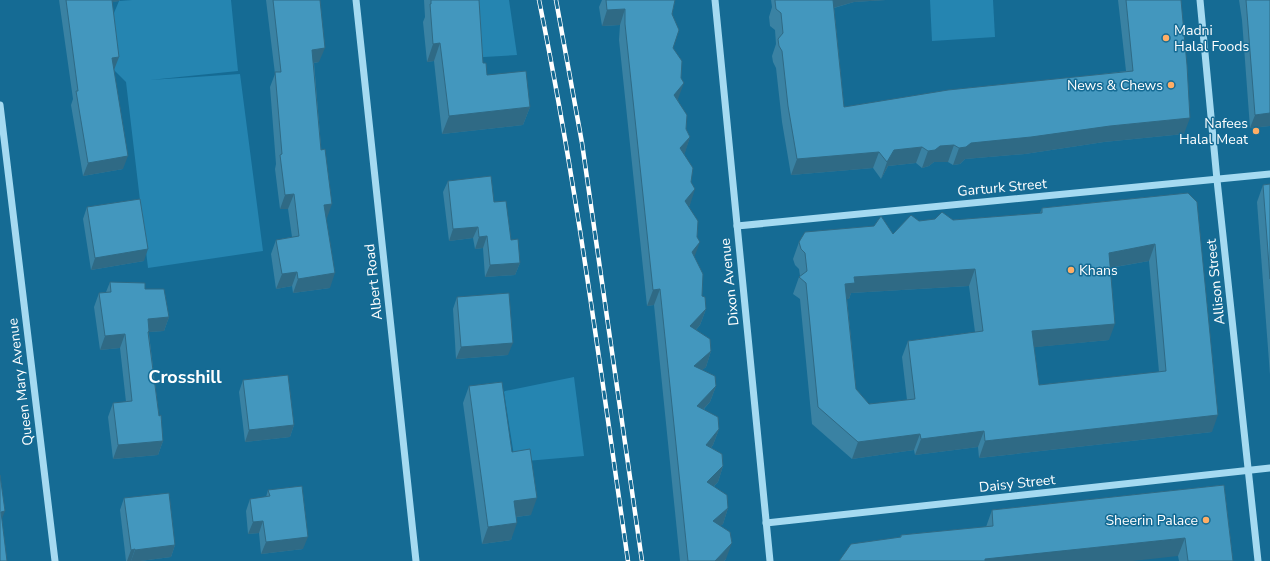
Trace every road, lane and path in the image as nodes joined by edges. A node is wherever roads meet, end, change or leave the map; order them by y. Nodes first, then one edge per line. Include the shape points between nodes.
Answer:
1 (356, 0) edge
2 (715, 0) edge
3 (1200, 0) edge
4 (0, 104) edge
5 (1270, 174) edge
6 (1217, 180) junction
7 (737, 226) junction
8 (1270, 468) edge
9 (1249, 471) junction
10 (766, 523) junction
11 (55, 561) edge
12 (416, 561) edge
13 (770, 561) edge
14 (1258, 561) edge

1 - 12 street, Albert Road
2 - 7 street, Dixon Avenue
3 - 6 street, Allison Street
4 - 11 street, Queen Mary Avenue
5 - 6 street, Garturk Street
6 - 7 street, Garturk Street
6 - 9 street, Allison Street
7 - 10 street, Dixon Avenue
8 - 9 street, Daisy Street
9 - 10 street, Daisy Street
9 - 14 street, Allison Street
10 - 13 street, Dixon Avenue

